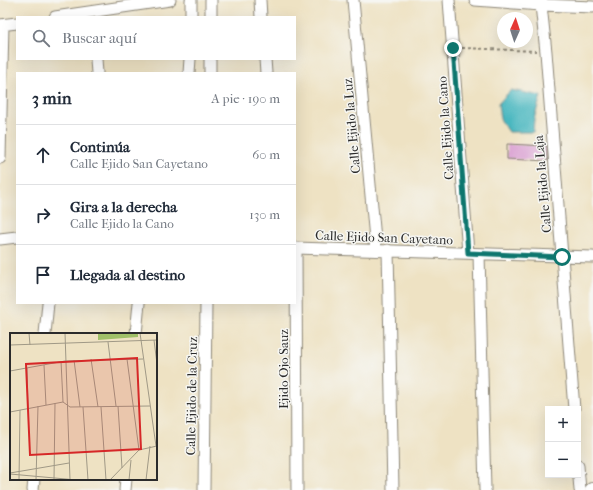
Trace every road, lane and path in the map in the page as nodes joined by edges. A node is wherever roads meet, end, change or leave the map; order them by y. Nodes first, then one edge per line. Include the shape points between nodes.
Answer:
1 (170, 0) edge
2 (191, 0) edge
3 (211, 0) edge
4 (260, 0) edge
5 (353, 0) edge
6 (449, 0) edge
7 (474, 0) edge
8 (541, 5) junction
9 (593, 7) edge
10 (96, 14) edge
11 (69, 16) edge
12 (191, 16) edge
13 (211, 16) edge
14 (262, 16) edge
15 (16, 23) edge
16 (2, 25) edge
17 (453, 48) junction
18 (546, 52) junction
19 (96, 60) edge
20 (190, 60) edge
21 (210, 60) edge
22 (265, 60) edge
23 (97, 72) edge
24 (189, 72) edge
25 (210, 72) edge
26 (266, 72) edge
27 (0, 158) edge
28 (16, 237) edge
29 (0, 239) edge
30 (296, 248) edge
31 (376, 250) junction
32 (388, 250) junction
33 (474, 254) junction
34 (562, 257) junction
35 (593, 258) edge
36 (48, 304) edge
37 (139, 304) edge
38 (206, 304) edge
39 (45, 333) edge
40 (136, 333) edge
41 (574, 406) edge
42 (579, 478) edge
43 (34, 480) edge
44 (126, 480) edge
45 (33, 490) edge
46 (125, 490) edge
47 (204, 490) edge
48 (297, 490) edge
49 (393, 490) edge
50 (485, 490) edge
51 (580, 490) edge

1 - 10 street
2 - 12 street
3 - 13 street
4 - 14 street
5 - 31 street, Calle Ejido la Luz
6 - 17 street, Calle Ejido la Cano
7 - 8 street
8 - 9 street
8 - 18 street, Calle Ejido la Laja
10 - 11 street
15 - 16 street
16 - 27 street
17 - 18 path
17 - 33 street, Calle Ejido la Cano
18 - 34 street, Calle Ejido la Laja
19 - 23 street
20 - 24 street
21 - 25 street
22 - 26 street
28 - 29 street
30 - 31 street, Calle Ejido San Cayetano
30 - 48 street, Ejido Ojo Sauz
31 - 32 street, Calle Ejido San Cayetano
32 - 33 street, Calle Ejido San Cayetano
32 - 49 street
33 - 34 street, Calle Ejido San Cayetano
33 - 50 street, Calle Ejido la Cano
34 - 35 street, Calle Ejido San Cayetano
34 - 41 street, Calle Ejido la Laja
36 - 39 street
37 - 40 street
38 - 47 street, Calle Ejido de la Cruz
42 - 51 street
43 - 45 street
44 - 46 street

